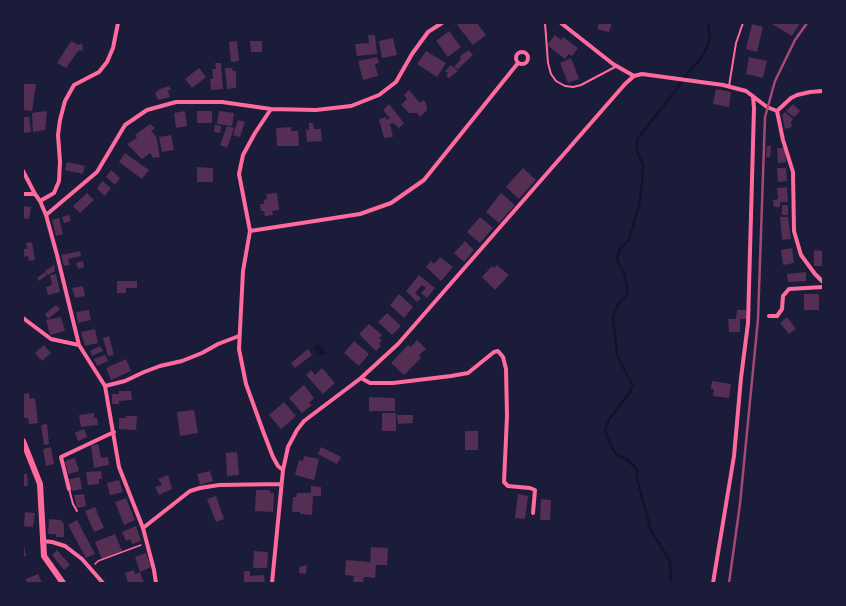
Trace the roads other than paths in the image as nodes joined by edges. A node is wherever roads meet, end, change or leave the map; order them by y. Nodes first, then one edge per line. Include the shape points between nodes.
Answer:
1 (118, 23) edge
2 (442, 23) edge
3 (545, 23) edge
4 (561, 23) edge
5 (743, 23) edge
6 (518, 63) dead end
7 (616, 66) junction
8 (634, 76) junction
9 (729, 86) junction
10 (823, 91) edge
11 (753, 96) junction
12 (271, 109) junction
13 (777, 110) junction
14 (23, 171) edge
15 (23, 194) edge
16 (35, 194) junction
17 (40, 200) junction
18 (46, 215) junction
19 (250, 230) junction
20 (823, 282) edge
21 (823, 287) edge
22 (769, 316) dead end
23 (23, 318) edge
24 (239, 336) junction
25 (79, 344) junction
26 (361, 378) junction
27 (105, 386) junction
28 (114, 432) junction
29 (23, 441) edge
30 (283, 470) junction
31 (281, 484) junction
32 (69, 489) joint
33 (77, 511) dead end
34 (532, 513) dead end
35 (143, 528) junction
36 (42, 541) junction
37 (64, 583) edge
38 (103, 583) edge
39 (156, 583) edge
40 (272, 583) edge
41 (713, 583) edge

1 - 17 street via 107,62 99,72 74,85 65,101 58,135 60,181 54,194
2 - 12 street via 428,32 396,82 379,95 351,106 316,110
3 - 7 lane via 548,63 556,81 565,86 577,86
4 - 7 street
5 - 9 lane via 736,43
6 - 19 street via 424,180 391,203 360,214
7 - 8 street
8 - 9 street via 642,74
8 - 26 street via 398,344
9 - 11 street
10 - 13 street via 797,95
11 - 13 street via 767,108
11 - 41 street via 748,323 734,456
12 - 18 street via 222,102 176,102 147,110 125,125 97,172
12 - 19 street via 254,133 243,155 239,174
13 - 20 street via 793,172 794,231 801,255
14 - 16 street
15 - 16 street
16 - 17 street
17 - 18 street
18 - 25 street
19 - 24 street via 243,271
21 - 22 street via 789,289 783,296 782,308 777,316
23 - 25 street via 51,339
24 - 27 street via 182,361 160,366 125,381
24 - 30 street via 246,384 273,456
25 - 27 street
26 - 30 street via 304,421 288,448
26 - 34 street via 370,383 451,376 468,372 494,352 498,352 503,357 506,369 504,482 508,486 535,490
27 - 28 street
28 - 32 street via 61,457
28 - 35 street via 119,467
29 - 36 main road via 40,484
30 - 31 street
31 - 35 street via 219,485 190,491
31 - 40 street
32 - 33 lane
35 - 39 street
36 - 37 main road via 44,556
36 - 38 street via 65,546 82,559

